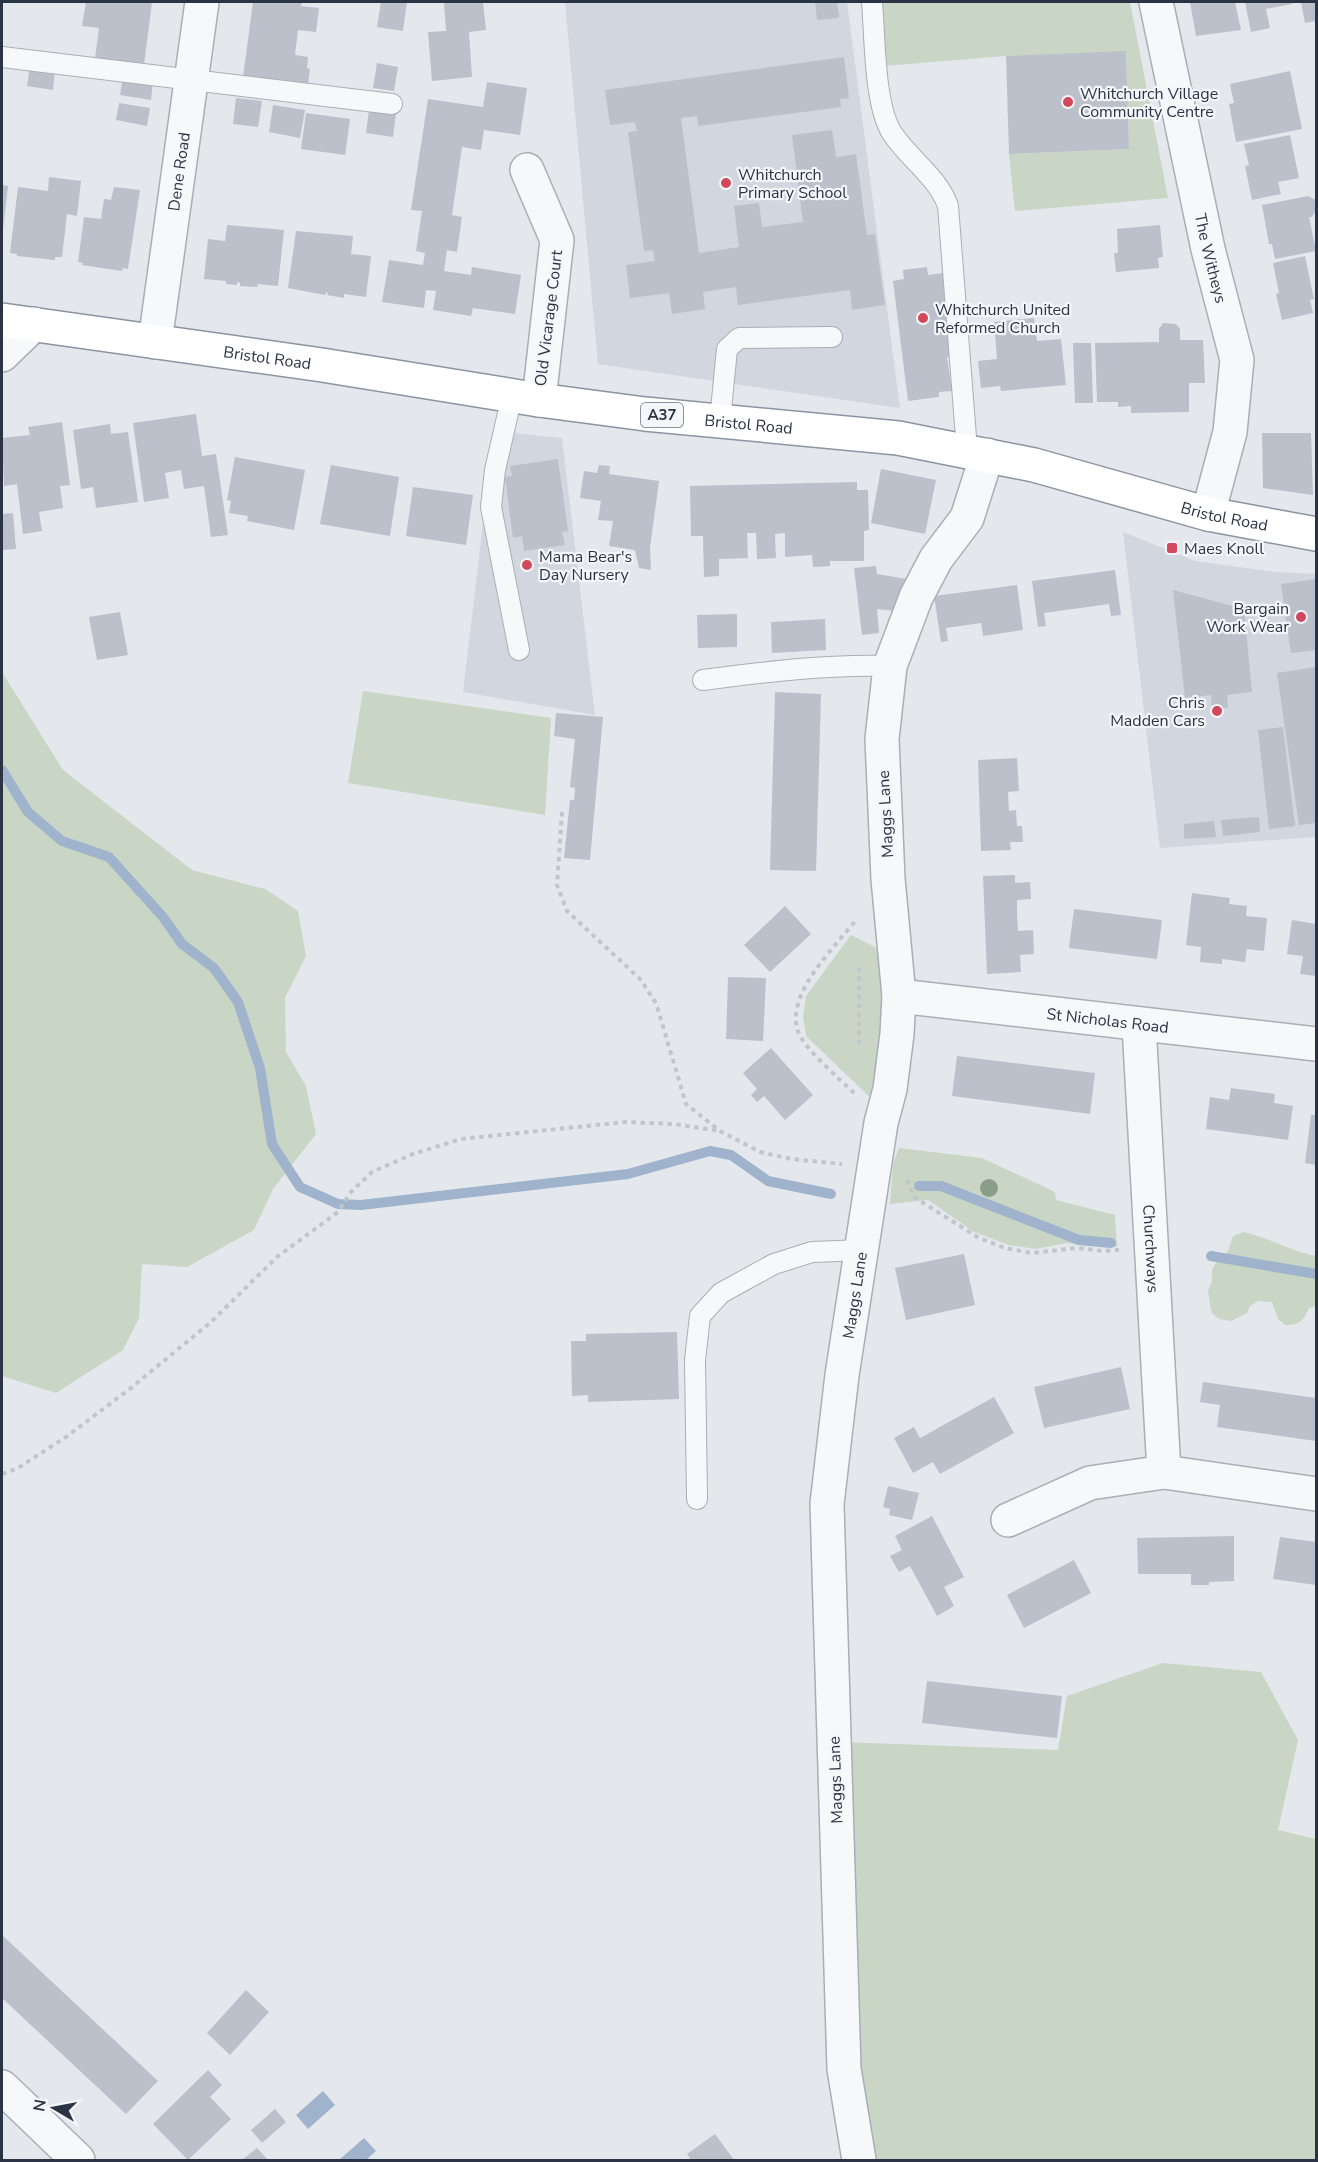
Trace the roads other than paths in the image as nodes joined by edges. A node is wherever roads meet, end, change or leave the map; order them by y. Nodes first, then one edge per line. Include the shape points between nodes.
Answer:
1 (202, 2) edge
2 (872, 2) edge
3 (1156, 2) edge
4 (2, 57) edge
5 (192, 78) junction
6 (392, 104) dead end
7 (527, 170) dead end
8 (2, 320) edge
9 (34, 324) junction
10 (832, 337) dead end
11 (155, 342) junction
12 (2, 356) edge
13 (526, 398) junction
14 (720, 420) junction
15 (977, 453) junction
16 (1208, 514) junction
17 (1317, 534) edge
18 (519, 650) dead end
19 (890, 666) junction
20 (703, 680) dead end
21 (899, 996) junction
22 (1139, 1025) junction
23 (1317, 1044) edge
24 (862, 1250) junction
25 (1164, 1472) junction
26 (1317, 1494) edge
27 (697, 1499) dead end
28 (1008, 1520) dead end
29 (2, 2087) edge
30 (78, 2160) edge
31 (859, 2160) edge

1 - 5 street, Dene Road
2 - 15 lane via 885,121 943,193 948,206
3 - 16 street, The Witheys via 1208,249 1237,360 1230,432
4 - 5 lane
5 - 6 lane
5 - 11 street, Dene Road
7 - 13 street, Old Vicarage Court via 557,240
8 - 9 highway, Bristol Road / A37
9 - 11 highway, Bristol Road / A37
9 - 12 street
10 - 14 lane via 739,338 727,349
11 - 13 highway, Bristol Road / A37
13 - 14 highway, Bristol Road / A37
13 - 18 lane via 495,470 491,507
14 - 15 highway, Bristol Road / A37 via 862,433
15 - 16 highway, Bristol Road / A37
15 - 19 street, Maggs Lane via 967,518 936,559 916,597
16 - 17 highway, Bristol Road / A37
19 - 20 lane via 777,670
19 - 21 street, Maggs Lane via 882,739 888,879
21 - 22 street, St Nicholas Road
21 - 24 street, Maggs Lane via 890,1089 881,1123
22 - 23 street, St Nicholas Road
22 - 25 street, Churchways
24 - 27 lane via 812,1252 774,1264 721,1293 700,1316 695,1360
24 - 31 street, Maggs Lane via 827,1504 844,2068
25 - 26 street
25 - 28 street via 1090,1483
29 - 30 street

